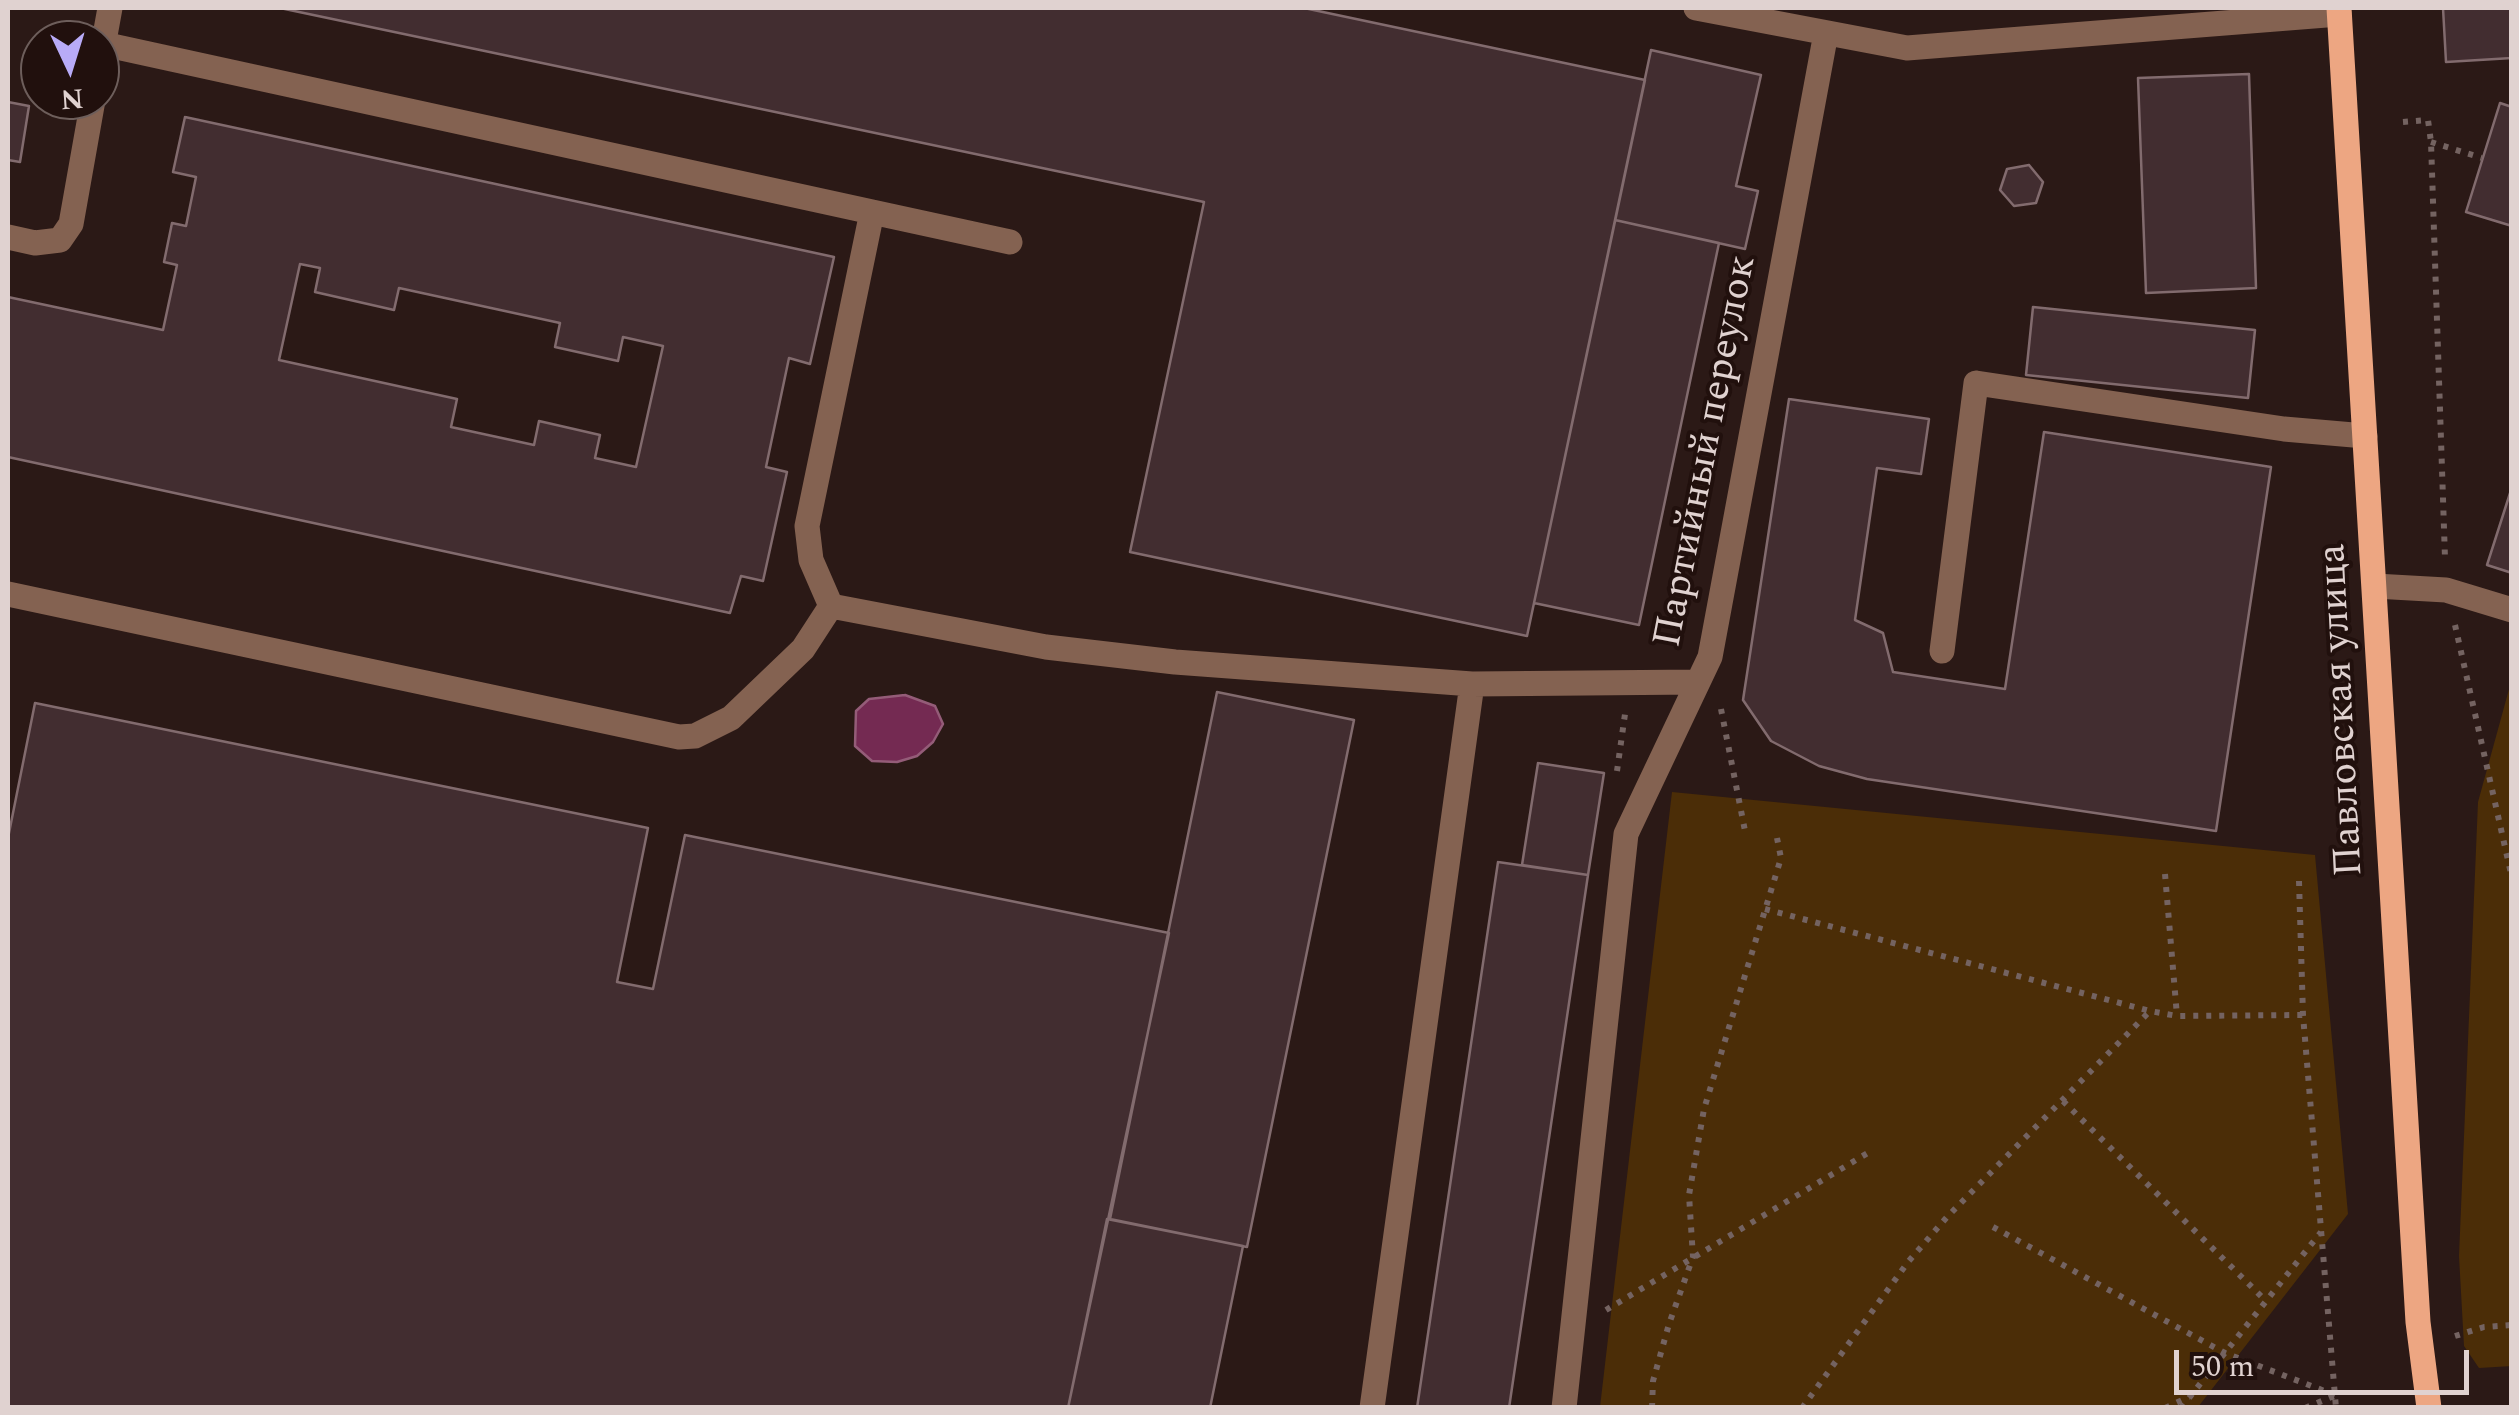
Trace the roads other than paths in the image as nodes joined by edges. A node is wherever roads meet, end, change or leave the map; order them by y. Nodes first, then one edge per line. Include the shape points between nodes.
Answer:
1 (1696, 8) edge
2 (2339, 11) edge
3 (1788, 16) edge
4 (1826, 33) junction
5 (120, 58) edge
6 (89, 120) edge
7 (872, 212) junction
8 (8, 238) edge
9 (1010, 242) dead end
10 (2366, 436) junction
11 (2375, 586) junction
12 (8, 594) edge
13 (830, 606) junction
14 (2512, 610) edge
15 (1942, 651) dead end
16 (1698, 682) junction
17 (1472, 684) junction
18 (1372, 1408) edge
19 (1564, 1408) edge
20 (2429, 1408) edge

1 - 3 street
2 - 4 street via 1908,48
2 - 10 main road, Павловская улица
3 - 4 street
4 - 16 street, Партийный переулок via 1710,657
5 - 7 street
6 - 8 street via 71,224 60,240
7 - 9 street
7 - 13 street via 807,526 811,560
10 - 11 main road, Павловская улица
10 - 15 street via 1976,383
11 - 14 street via 2446,590
11 - 20 main road, Павловская улица via 2418,1322
12 - 13 street via 679,737 731,718 803,649
13 - 17 street via 1120,656
16 - 17 street
16 - 19 street, Партийный переулок via 1626,834
17 - 18 street

